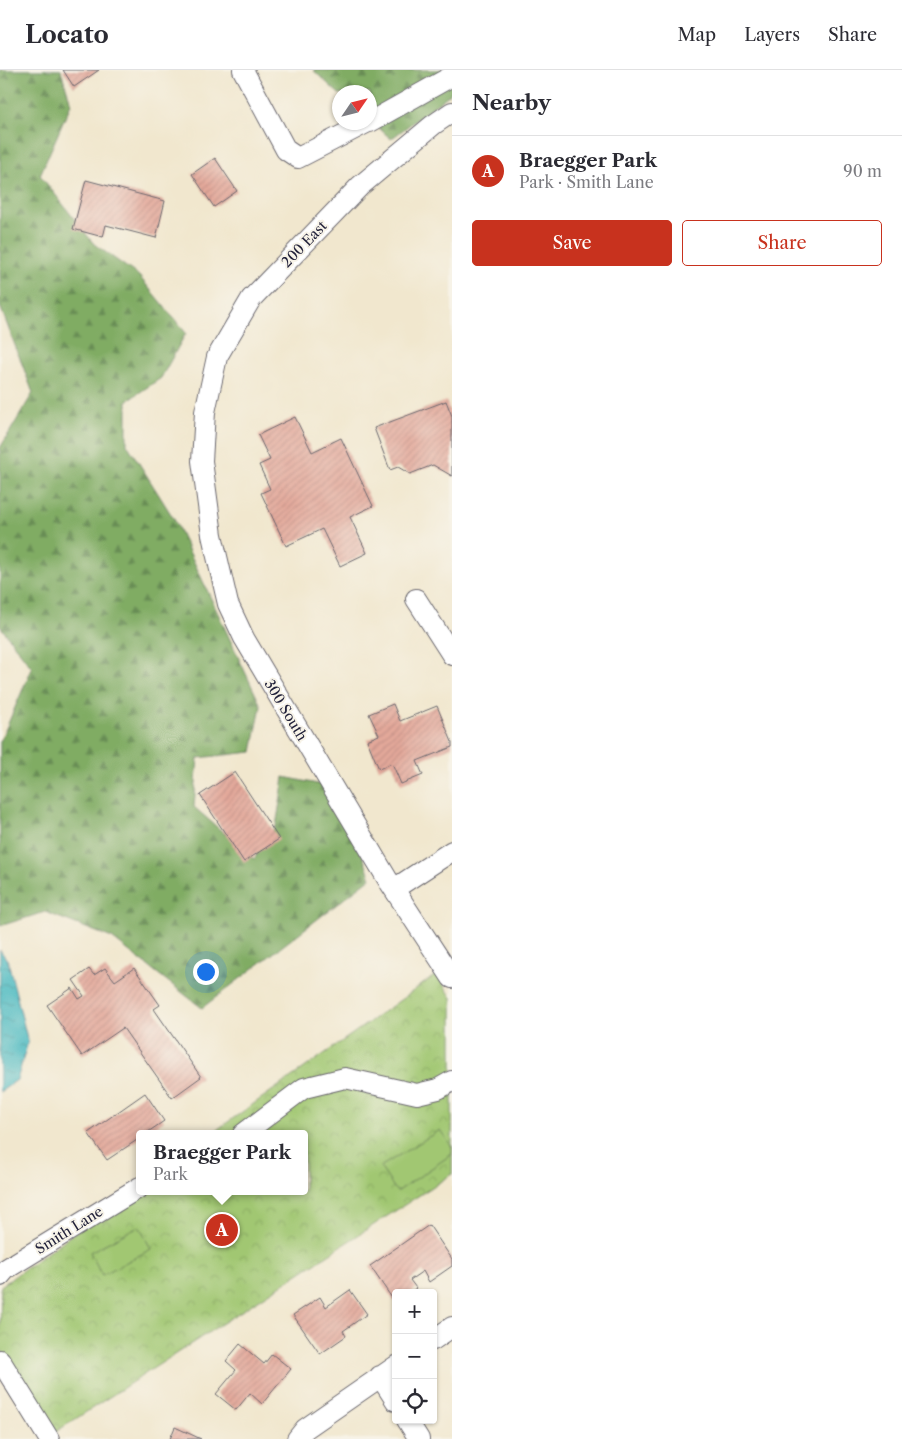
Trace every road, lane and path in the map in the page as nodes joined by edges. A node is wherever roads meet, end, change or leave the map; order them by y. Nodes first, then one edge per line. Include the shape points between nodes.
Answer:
1 (243, 70) edge
2 (452, 76) edge
3 (452, 112) edge
4 (377, 118) edge
5 (353, 130) edge
6 (205, 412) joint
7 (416, 599) dead end
8 (452, 655) edge
9 (452, 851) edge
10 (394, 889) junction
11 (452, 978) edge
12 (452, 1081) edge
13 (248, 1130) edge
14 (136, 1189) edge
15 (0, 1276) edge
16 (452, 1328) edge
17 (437, 1337) edge
18 (0, 1360) edge
19 (388, 1371) edge
20 (392, 1386) edge
21 (410, 1424) edge
22 (49, 1439) edge
23 (297, 1439) edge
24 (419, 1439) edge

1 - 5 street via 286,150 298,158
2 - 4 street
3 - 6 street, 200 East via 360,186 251,299 217,357
6 - 10 street, 300 South via 202,461 212,535 228,604 268,682
7 - 8 street
9 - 10 street
10 - 11 street, 300 South
12 - 13 street via 438,1090 418,1094 345,1078 304,1088
14 - 15 street, Smith Lane via 14,1264
16 - 17 street
18 - 22 street
19 - 20 street
19 - 23 street via 305,1429
21 - 24 street

